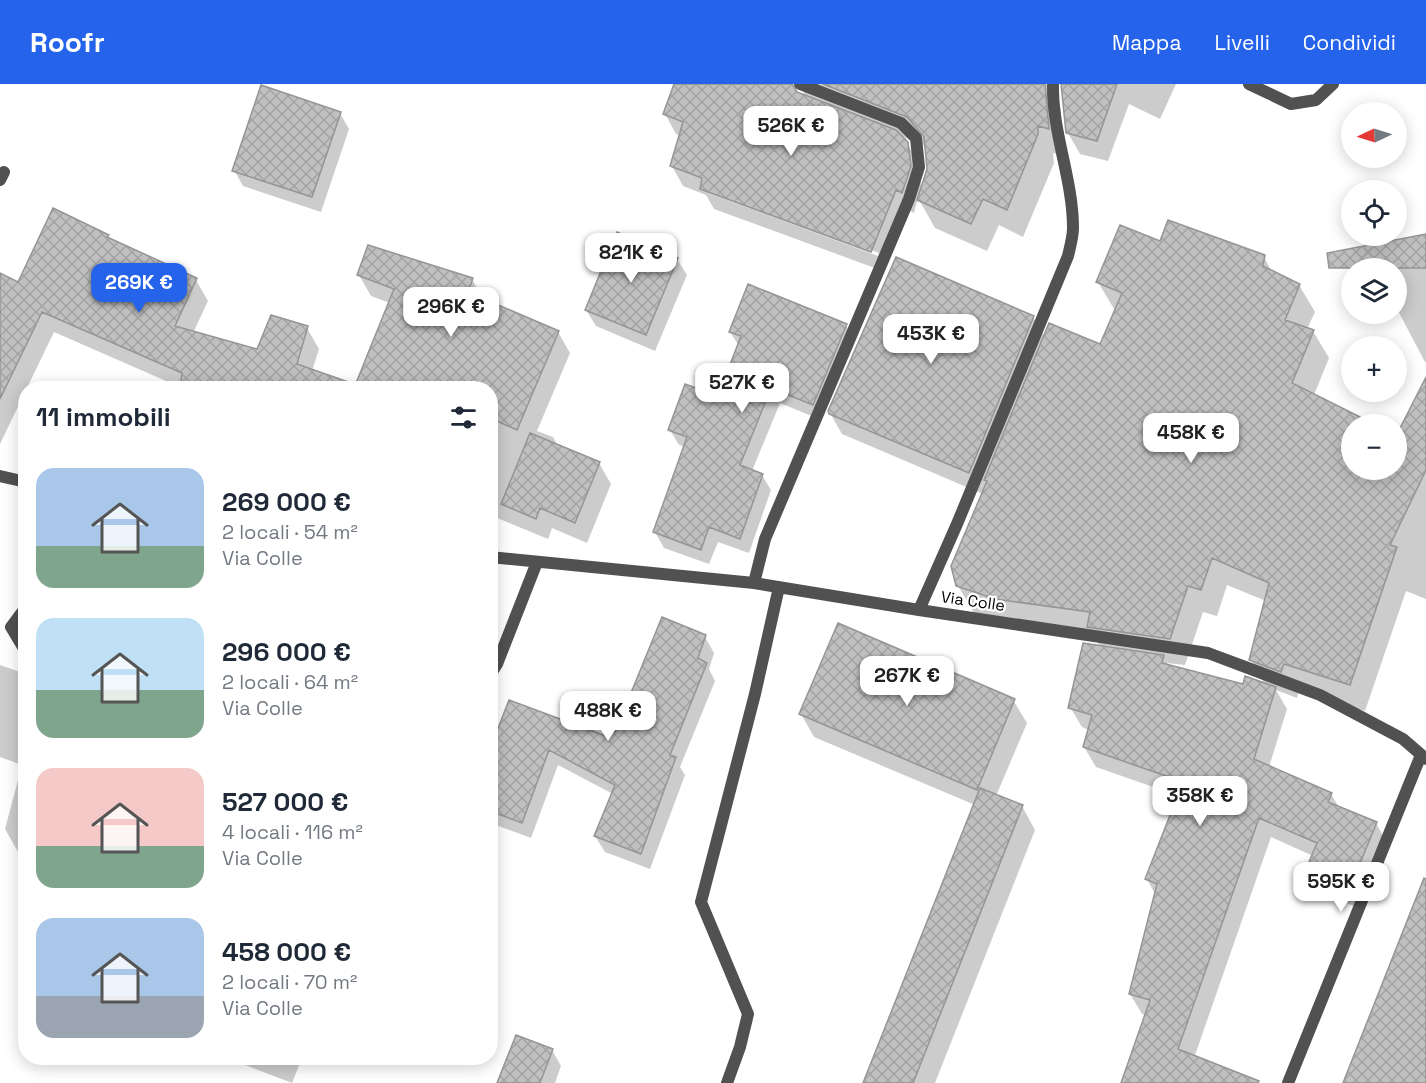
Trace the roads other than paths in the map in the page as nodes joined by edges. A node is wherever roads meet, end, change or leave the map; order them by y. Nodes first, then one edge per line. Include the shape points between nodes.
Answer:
1 (800, 84) edge
2 (1053, 84) edge
3 (1249, 84) edge
4 (1333, 84) edge
5 (0, 476) edge
6 (18, 480) edge
7 (498, 557) edge
8 (537, 562) junction
9 (754, 583) junction
10 (780, 587) junction
11 (919, 610) junction
12 (18, 618) edge
13 (18, 640) edge
14 (498, 661) edge
15 (1424, 757) edge
16 (727, 1083) edge
17 (1288, 1083) edge

1 - 9 street via 901,123 916,138 919,167 909,199 765,539
2 - 11 street via 1073,230 1068,256
3 - 4 street via 1291,104 1316,100
5 - 6 street
7 - 8 street, Via Colle
8 - 9 street, Via Colle
8 - 14 street
9 - 10 street, Via Colle
10 - 11 street, Via Colle
10 - 16 street via 701,902 748,1014
11 - 15 street, Via Colle via 1208,653 1320,695 1403,739
12 - 13 street via 11,627
15 - 17 street

